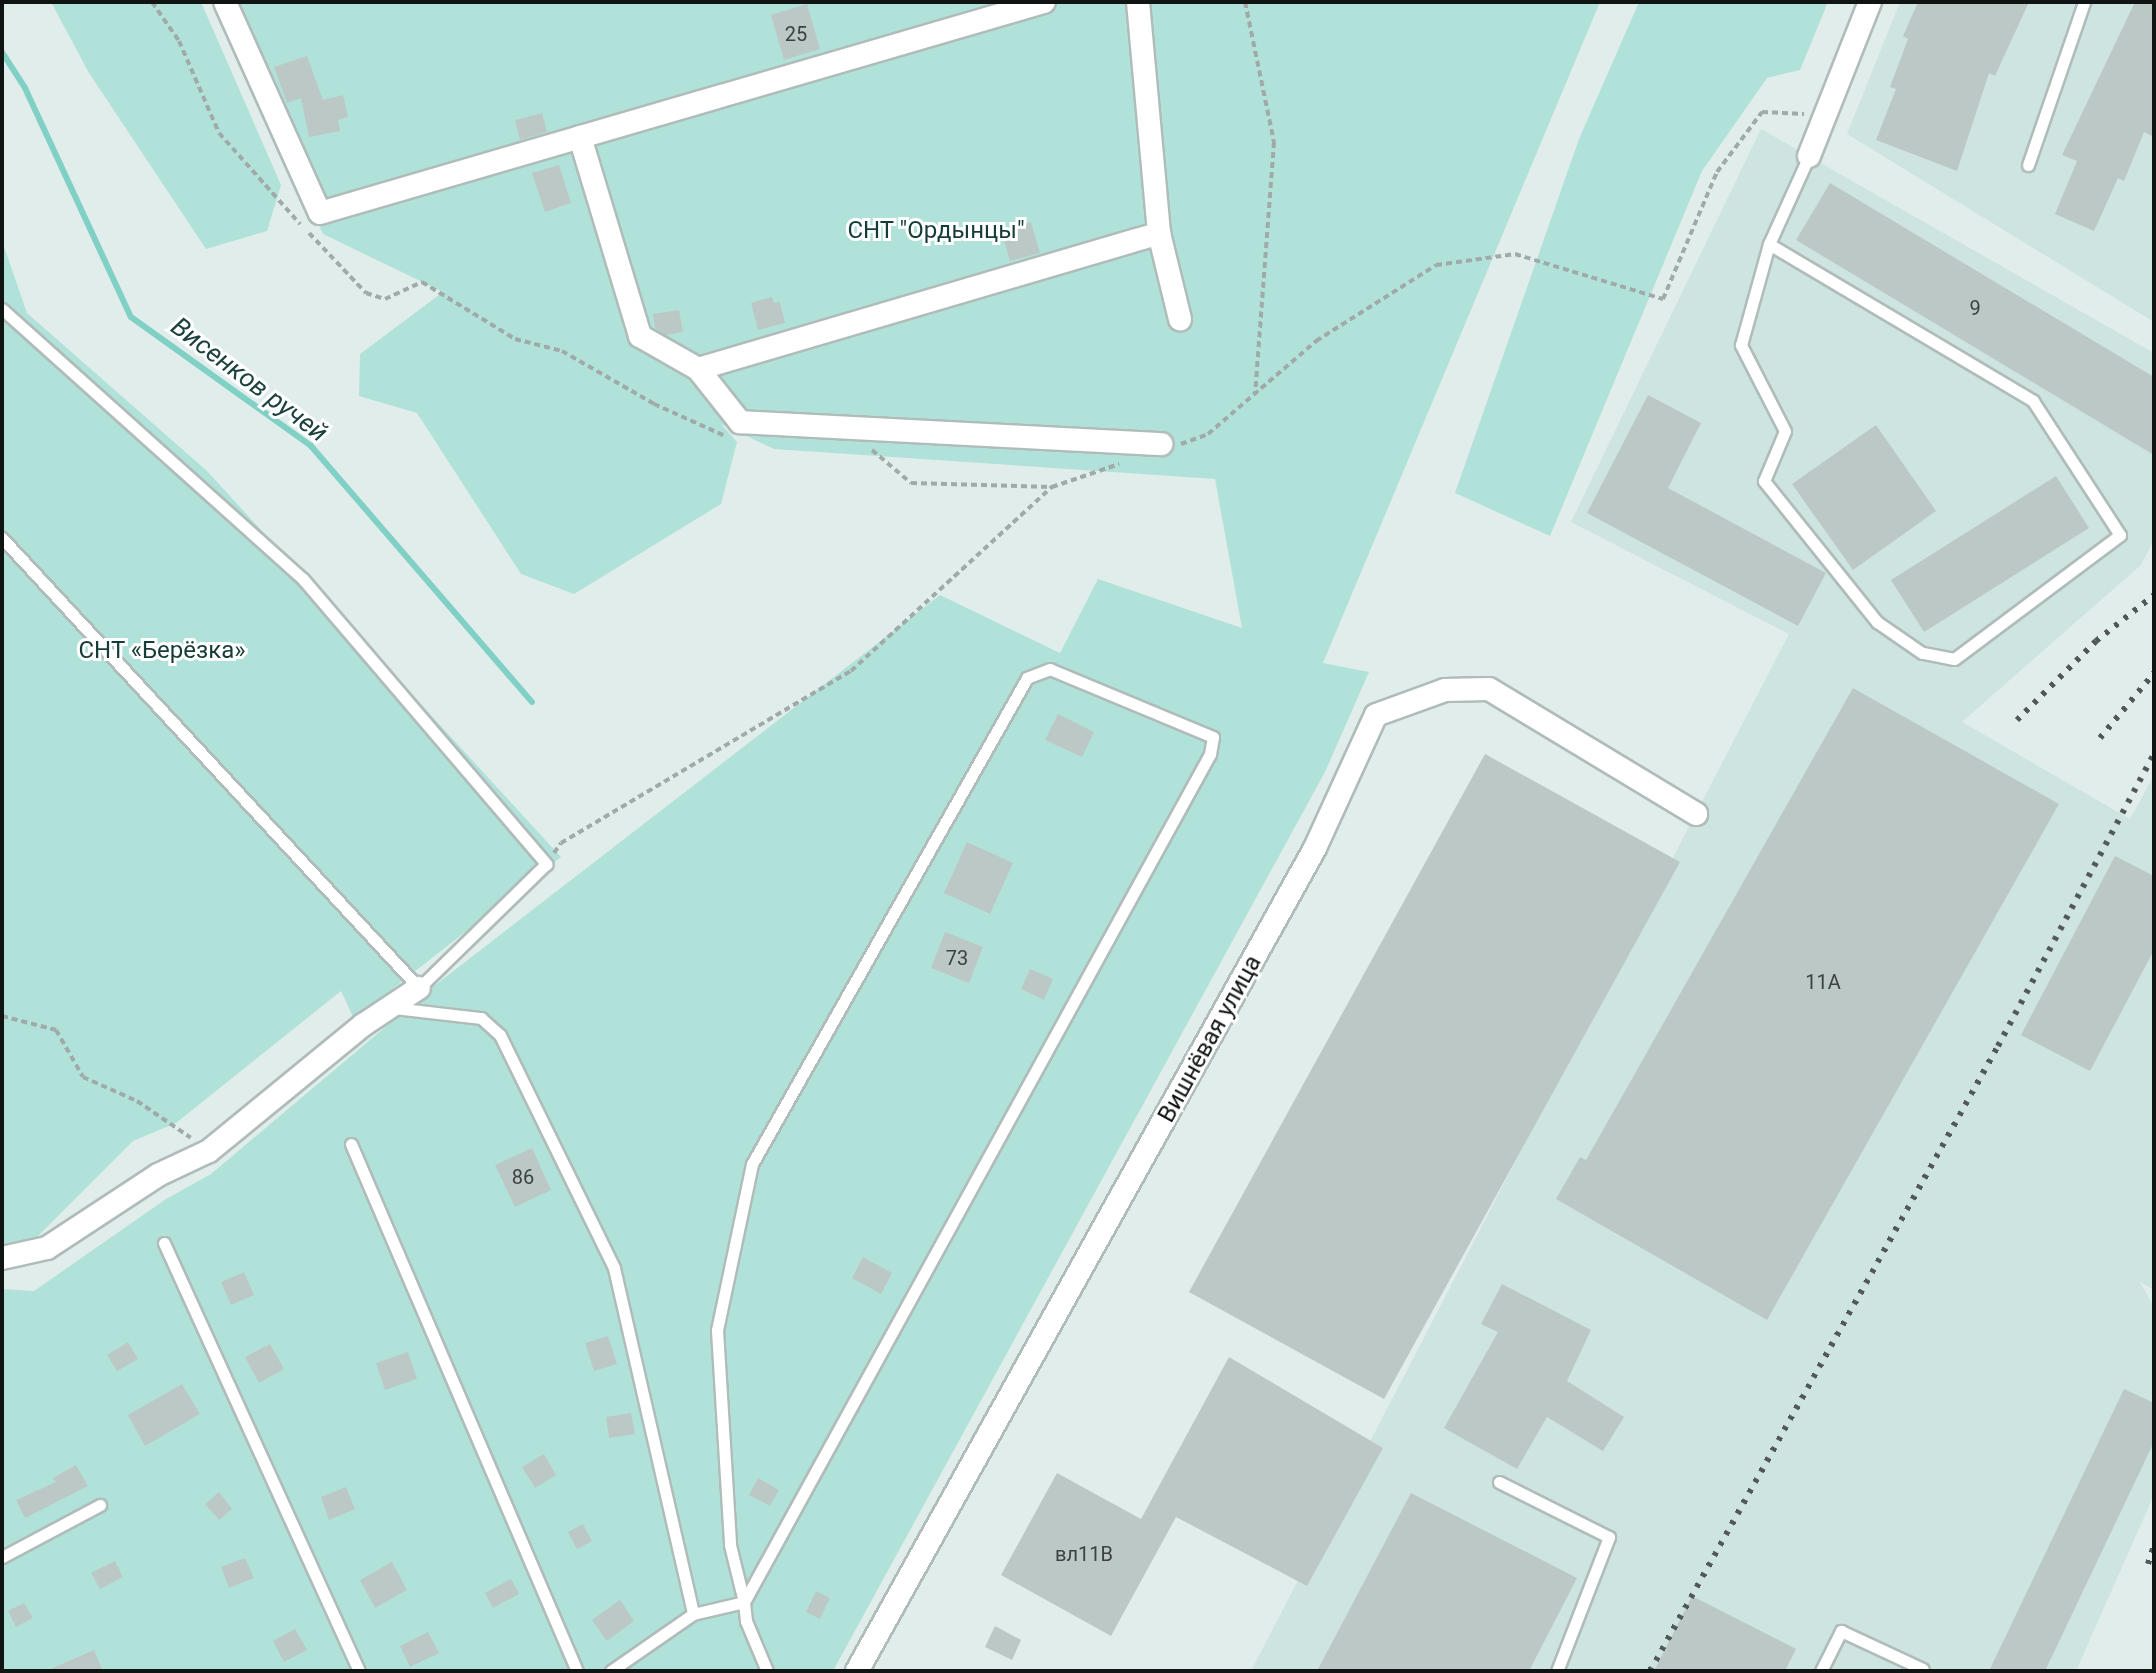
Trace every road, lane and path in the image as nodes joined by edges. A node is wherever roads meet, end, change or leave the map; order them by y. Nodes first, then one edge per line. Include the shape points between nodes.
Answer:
1 (225, 2) edge
2 (1044, 2) edge
3 (1138, 2) edge
4 (1245, 2) edge
5 (1870, 2) edge
6 (2084, 2) edge
7 (1825, 116) junction
8 (580, 137) junction
9 (1809, 156) joint
10 (2028, 165) dead end
11 (1159, 233) junction
12 (1769, 244) junction
13 (1515, 254) dead end
14 (2, 309) edge
15 (1180, 319) dead end
16 (698, 369) junction
17 (1255, 393) dead end
18 (1161, 444) dead end
19 (1052, 487) dead end
20 (2, 538) edge
21 (1696, 814) dead end
22 (546, 864) junction
23 (419, 988) junction
24 (390, 1007) junction
25 (2, 1016) edge
26 (351, 1144) dead end
27 (209, 1151) junction
28 (164, 1243) dead end
29 (2, 1258) edge
30 (1499, 1482) dead end
31 (100, 1505) dead end
32 (2, 1557) edge
33 (744, 1602) junction
34 (693, 1614) junction
35 (1923, 1669) dead end
36 (359, 1671) edge
37 (577, 1671) edge
38 (611, 1671) edge
39 (767, 1671) edge
40 (857, 1671) edge
41 (1557, 1671) edge
42 (1821, 1671) edge

1 - 8 street via 320,213
2 - 8 street
3 - 11 street
4 - 17 path via 1274,142
5 - 7 street
6 - 10 lane
7 - 9 street
7 - 13 path via 1762,112 1717,172 1663,299
8 - 16 street via 640,336
9 - 12 lane
11 - 15 street
11 - 16 street
12 - 12 lane via 1741,345 1785,431 1764,481 1877,622 1922,653 1954,659 2120,535 2033,401
14 - 22 lane via 303,579
16 - 18 street via 740,422
19 - 22 path via 940,595 851,671 561,843
20 - 23 lane
21 - 40 street, Вишнёвая улица via 1489,689 1445,690 1376,715 1315,848
22 - 23 lane
23 - 24 street
24 - 27 street
24 - 34 lane via 481,1018 500,1035 614,1268
25 - 27 path via 56,1030 83,1077 137,1101
26 - 37 lane
27 - 29 street via 158,1175 47,1248
28 - 36 lane
30 - 41 lane via 1609,1537
31 - 32 lane
33 - 33 lane via 730,1545 717,1330 752,1164 1027,678 1050,669 1213,737 1210,754
33 - 34 lane
33 - 39 lane
34 - 38 lane
35 - 42 lane via 1841,1631

